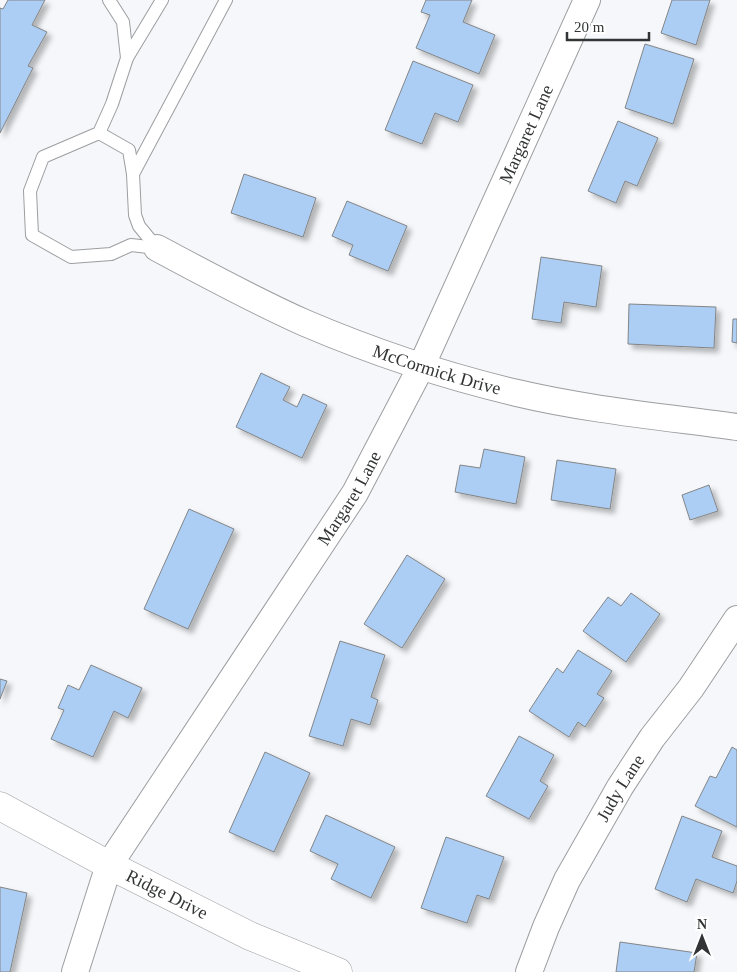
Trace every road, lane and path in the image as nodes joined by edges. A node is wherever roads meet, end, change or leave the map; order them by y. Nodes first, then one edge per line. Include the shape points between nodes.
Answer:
1 (109, 0) edge
2 (162, 0) edge
3 (226, 0) edge
4 (587, 0) edge
5 (127, 58) junction
6 (99, 133) junction
7 (133, 174) junction
8 (157, 248) junction
9 (421, 367) junction
10 (737, 427) edge
11 (737, 619) edge
12 (0, 806) edge
13 (109, 865) junction
14 (75, 972) edge
15 (338, 972) edge
16 (530, 972) edge

1 - 5 lane via 123,22
2 - 5 lane
3 - 7 lane
4 - 9 street, Margaret Lane
5 - 6 lane
6 - 7 lane via 129,150
6 - 8 lane via 43,157 30,191 32,235 71,257 111,254 131,245
7 - 8 lane via 135,215
8 - 9 street, McCormick Drive via 305,323
9 - 10 street, McCormick Drive via 516,393 578,405
9 - 13 street, Margaret Lane via 355,492
11 - 16 street, Judy Lane via 620,787 568,880
12 - 13 street, Ridge Drive
13 - 14 street, Margaret Lane
13 - 15 street, Ridge Drive via 250,936

